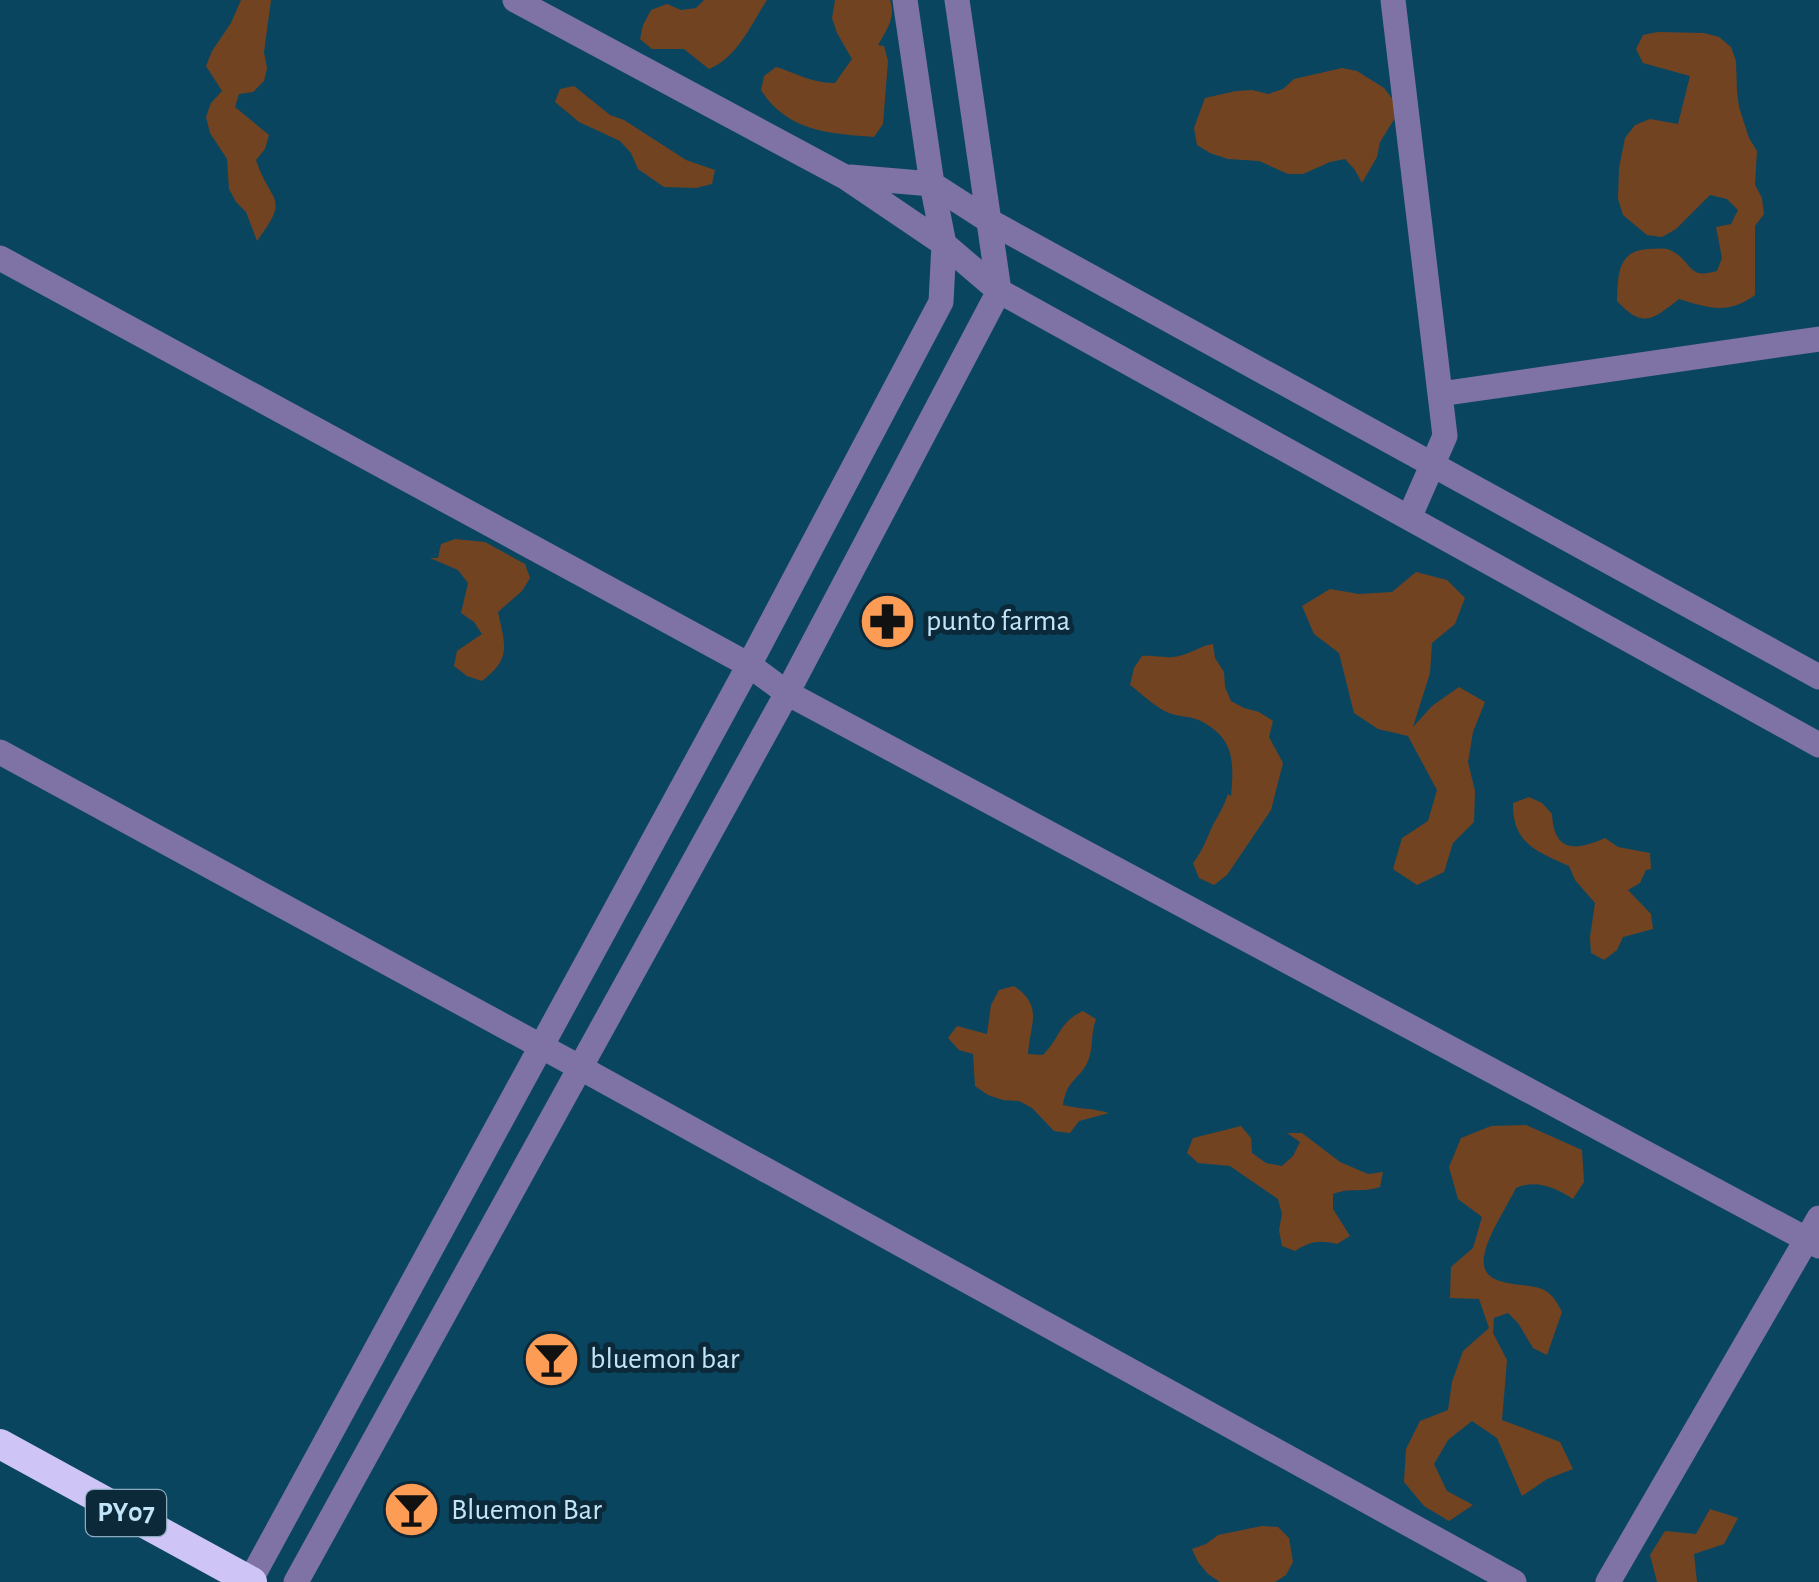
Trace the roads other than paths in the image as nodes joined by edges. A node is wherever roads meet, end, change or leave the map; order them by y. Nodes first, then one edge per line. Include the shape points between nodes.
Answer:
1 (515, 0) edge
2 (905, 0) edge
3 (956, 0) edge
4 (1393, 0) edge
5 (846, 176) junction
6 (932, 184) junction
7 (991, 222) junction
8 (944, 244) junction
9 (0, 258) edge
10 (1000, 291) junction
11 (1819, 339) edge
12 (1440, 394) junction
13 (1433, 465) junction
14 (1409, 518) junction
15 (749, 665) junction
16 (1819, 677) edge
17 (787, 693) junction
18 (1819, 745) edge
19 (0, 752) edge
20 (540, 1046) junction
21 (579, 1067) junction
22 (1815, 1235) edge
23 (0, 1444) edge
24 (251, 1581) edge
25 (296, 1582) edge
26 (1514, 1582) edge
27 (1608, 1582) edge

1 - 5 street
2 - 6 street
3 - 7 street
4 - 12 street
5 - 6 street
5 - 8 street
6 - 7 street
6 - 8 street
7 - 10 street
7 - 13 street
8 - 10 street
8 - 15 street via 941,302
9 - 15 street
10 - 14 street
10 - 17 street
11 - 12 street
12 - 13 street via 1445,436
13 - 14 street
13 - 16 street
14 - 18 street
15 - 17 street
15 - 20 street
17 - 21 street
17 - 22 street
19 - 20 street
20 - 21 street
20 - 24 street
21 - 25 street
21 - 26 street
22 - 27 street
23 - 24 highway, PY07

